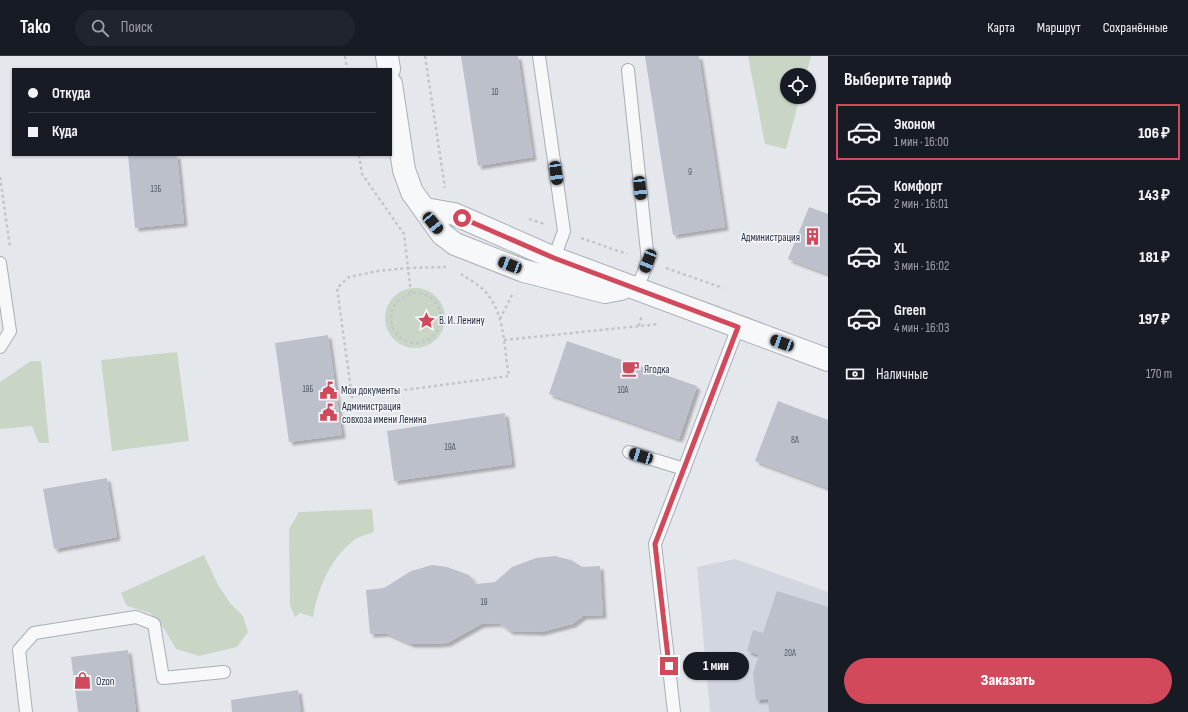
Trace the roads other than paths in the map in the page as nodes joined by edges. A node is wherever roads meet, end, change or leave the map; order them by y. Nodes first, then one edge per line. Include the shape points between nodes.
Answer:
1 (387, 56) edge
2 (539, 56) edge
3 (389, 68) edge
4 (628, 70) dead end
5 (392, 91) edge
6 (425, 209) junction
7 (471, 221) junction
8 (455, 244) junction
9 (554, 258) junction
10 (0, 263) edge
11 (596, 282) junction
12 (634, 288) junction
13 (738, 327) junction
14 (0, 347) edge
15 (828, 360) edge
16 (629, 452) dead end
17 (684, 469) junction
18 (224, 672) dead end
19 (26, 712) edge
20 (674, 712) edge

1 - 3 street
2 - 9 lane via 564,231
4 - 12 lane via 648,261
5 - 6 street via 404,170 412,192
6 - 7 street via 454,214
6 - 8 street via 442,234
7 - 8 street via 456,224 453,229
7 - 9 street
8 - 11 street via 524,270
9 - 11 street
10 - 14 lane via 10,331
11 - 12 street via 605,292
12 - 13 street
13 - 15 street
13 - 17 lane
16 - 17 lane
17 - 20 lane via 655,544
18 - 19 lane via 163,678 154,624 136,617 34,633 19,650

